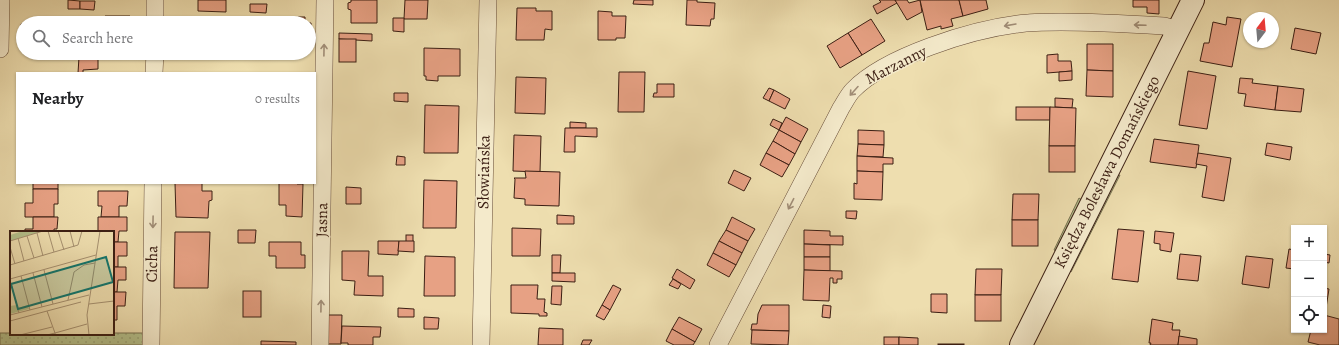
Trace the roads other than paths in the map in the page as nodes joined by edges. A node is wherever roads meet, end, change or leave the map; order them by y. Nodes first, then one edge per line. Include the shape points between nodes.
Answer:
1 (1, 0) edge
2 (155, 0) edge
3 (325, 0) edge
4 (488, 0) edge
5 (1193, 0) edge
6 (155, 16) edge
7 (1178, 30) junction
8 (0, 49) edge
9 (155, 60) edge
10 (154, 72) edge
11 (153, 184) edge
12 (151, 345) edge
13 (320, 345) edge
14 (481, 345) edge
15 (718, 345) edge
16 (1021, 345) edge

1 - 8 street
2 - 6 street
13 -> 3 street, Jasna
4 - 14 street, Słowiańska
5 - 7 main road, Księdza Bolesława Domańskiego
7 -> 15 street, Marzanny via 1164,26 1073,22 1019,24 970,33 914,53 864,80 852,91 841,108
7 - 16 main road, Księdza Bolesława Domańskiego
9 - 10 street
11 -> 12 street, Cicha

